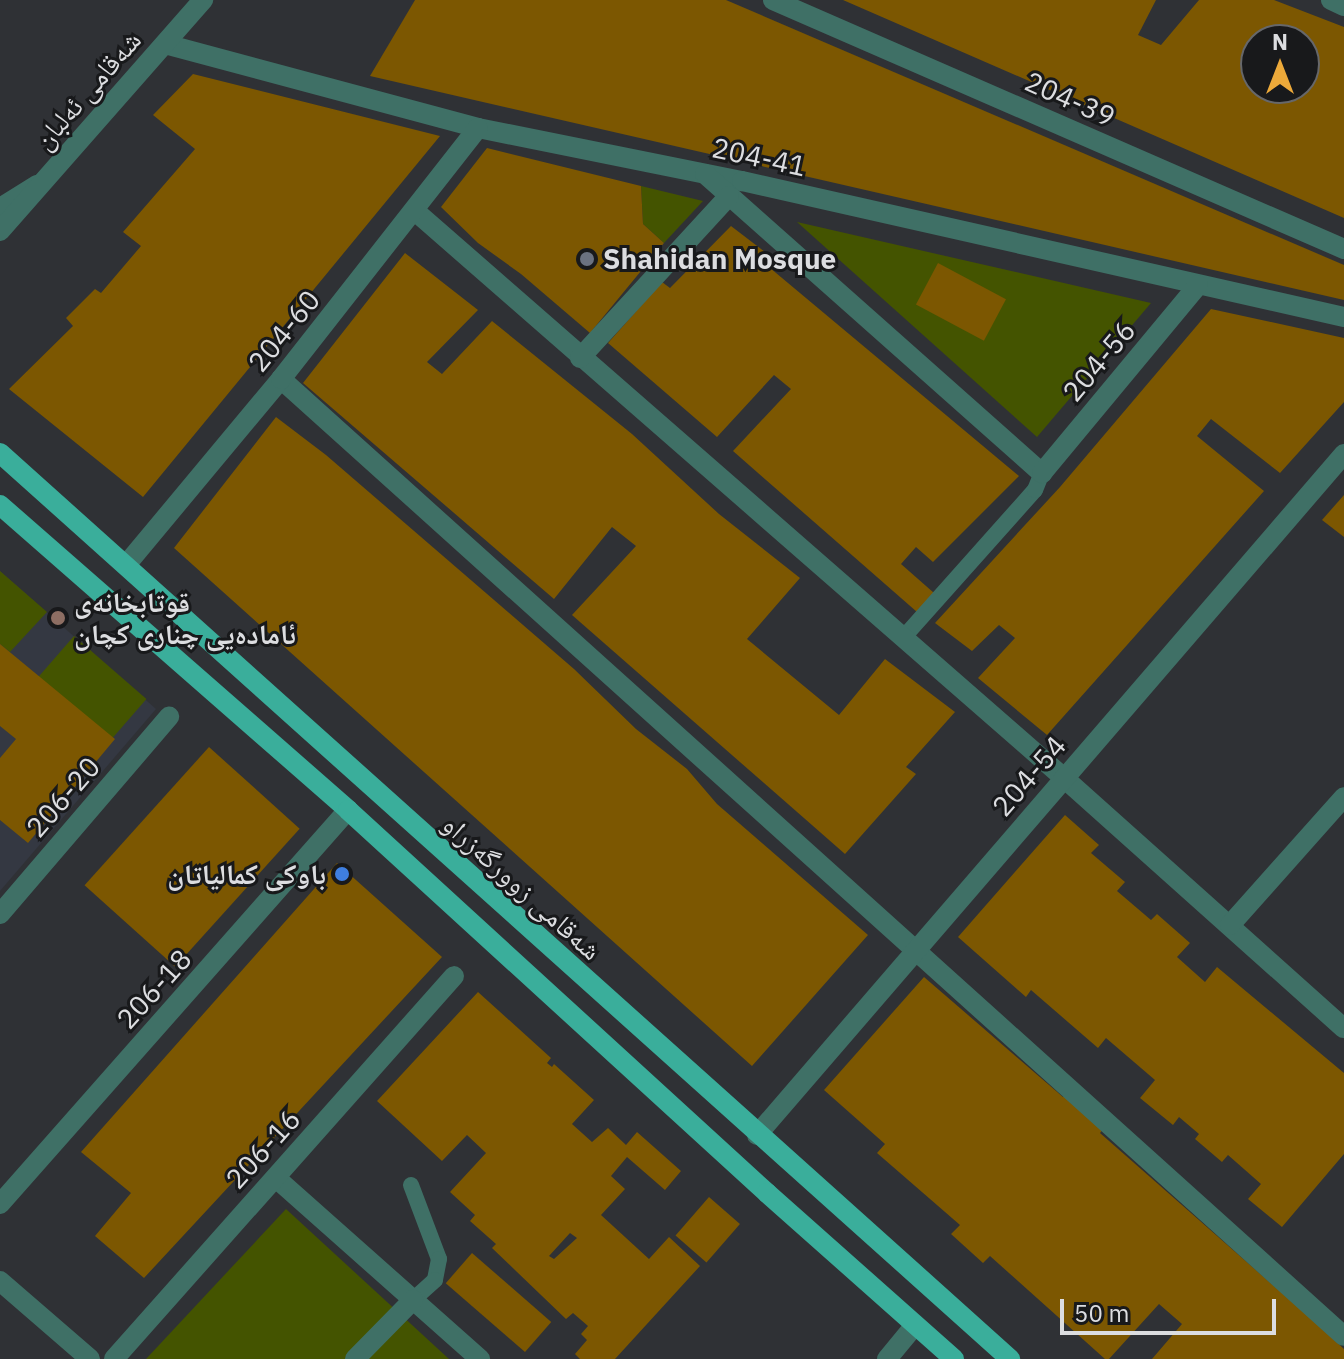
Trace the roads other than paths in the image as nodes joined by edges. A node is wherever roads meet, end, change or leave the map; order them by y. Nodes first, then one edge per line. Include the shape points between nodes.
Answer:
1 (203, 0) edge
2 (773, 0) edge
3 (1331, 0) edge
4 (1344, 6) edge
5 (165, 44) junction
6 (478, 128) junction
7 (705, 174) junction
8 (45, 182) junction
9 (729, 196) junction
10 (0, 208) edge
11 (415, 211) junction
12 (0, 231) edge
13 (1344, 249) edge
14 (1198, 285) junction
15 (1344, 317) edge
16 (580, 358) junction
17 (281, 379) junction
18 (0, 453) edge
19 (1344, 454) edge
20 (1042, 473) junction
21 (0, 505) edge
22 (126, 565) junction
23 (903, 638) junction
24 (169, 717) dead end
25 (1064, 778) junction
26 (1344, 797) edge
27 (348, 810) junction
28 (0, 914) edge
29 (1230, 925) junction
30 (549, 949) junction
31 (914, 953) junction
32 (529, 973) junction
33 (454, 976) dead end
34 (1344, 1028) edge
35 (757, 1135) junction
36 (276, 1178) junction
37 (411, 1185) dead end
38 (0, 1204) edge
39 (0, 1281) edge
40 (413, 1300) junction
41 (915, 1325) junction
42 (1344, 1336) edge
43 (90, 1359) edge
44 (114, 1359) edge
45 (355, 1359) edge
46 (480, 1359) edge
47 (887, 1359) edge
48 (954, 1359) edge
49 (1010, 1359) edge

1 - 5 street, شەقامی ئەلبان
2 - 13 street, 204-39
3 - 4 street
5 - 6 street, 204-41
5 - 8 street, شەقامی ئەلبان
6 - 7 street, 204-41
6 - 11 street, 204-60
7 - 9 street
7 - 14 street, 204-41
8 - 10 street, شەقامی ئەلبان
8 - 12 street, شەقامی ئەلبان
9 - 16 street
9 - 20 street
11 - 16 street
11 - 17 street, 204-60
14 - 15 street, 204-41
14 - 20 street, 204-56
16 - 23 street
17 - 22 street, 204-60
17 - 31 street
18 - 22 main road, شەقامی زوورگەزراو
19 - 25 street, 204-54
20 - 23 lane via 1035,490
21 - 27 main road, شەقامی زوورگەزراو
22 - 30 main road, شەقامی زوورگەزراو
23 - 25 street
24 - 28 street, 206-20
25 - 29 street
25 - 31 street, 204-54
26 - 29 street
27 - 32 main road, شەقامی زوورگەزراو
27 - 38 street, 206-18
29 - 34 street
30 - 32 main road
30 - 35 main road, شەقامی زوورگەزراو
31 - 35 street, 204-54
31 - 42 street
32 - 41 main road, شەقامی زوورگەزراو
33 - 36 street, 206-16
35 - 49 main road, شەقامی زوورگەزراو
36 - 40 street
36 - 44 street, 206-16
37 - 40 lane via 439,1259 435,1280
39 - 43 street
40 - 45 street
40 - 46 street
41 - 47 street
41 - 48 main road, شەقامی زوورگەزراو

